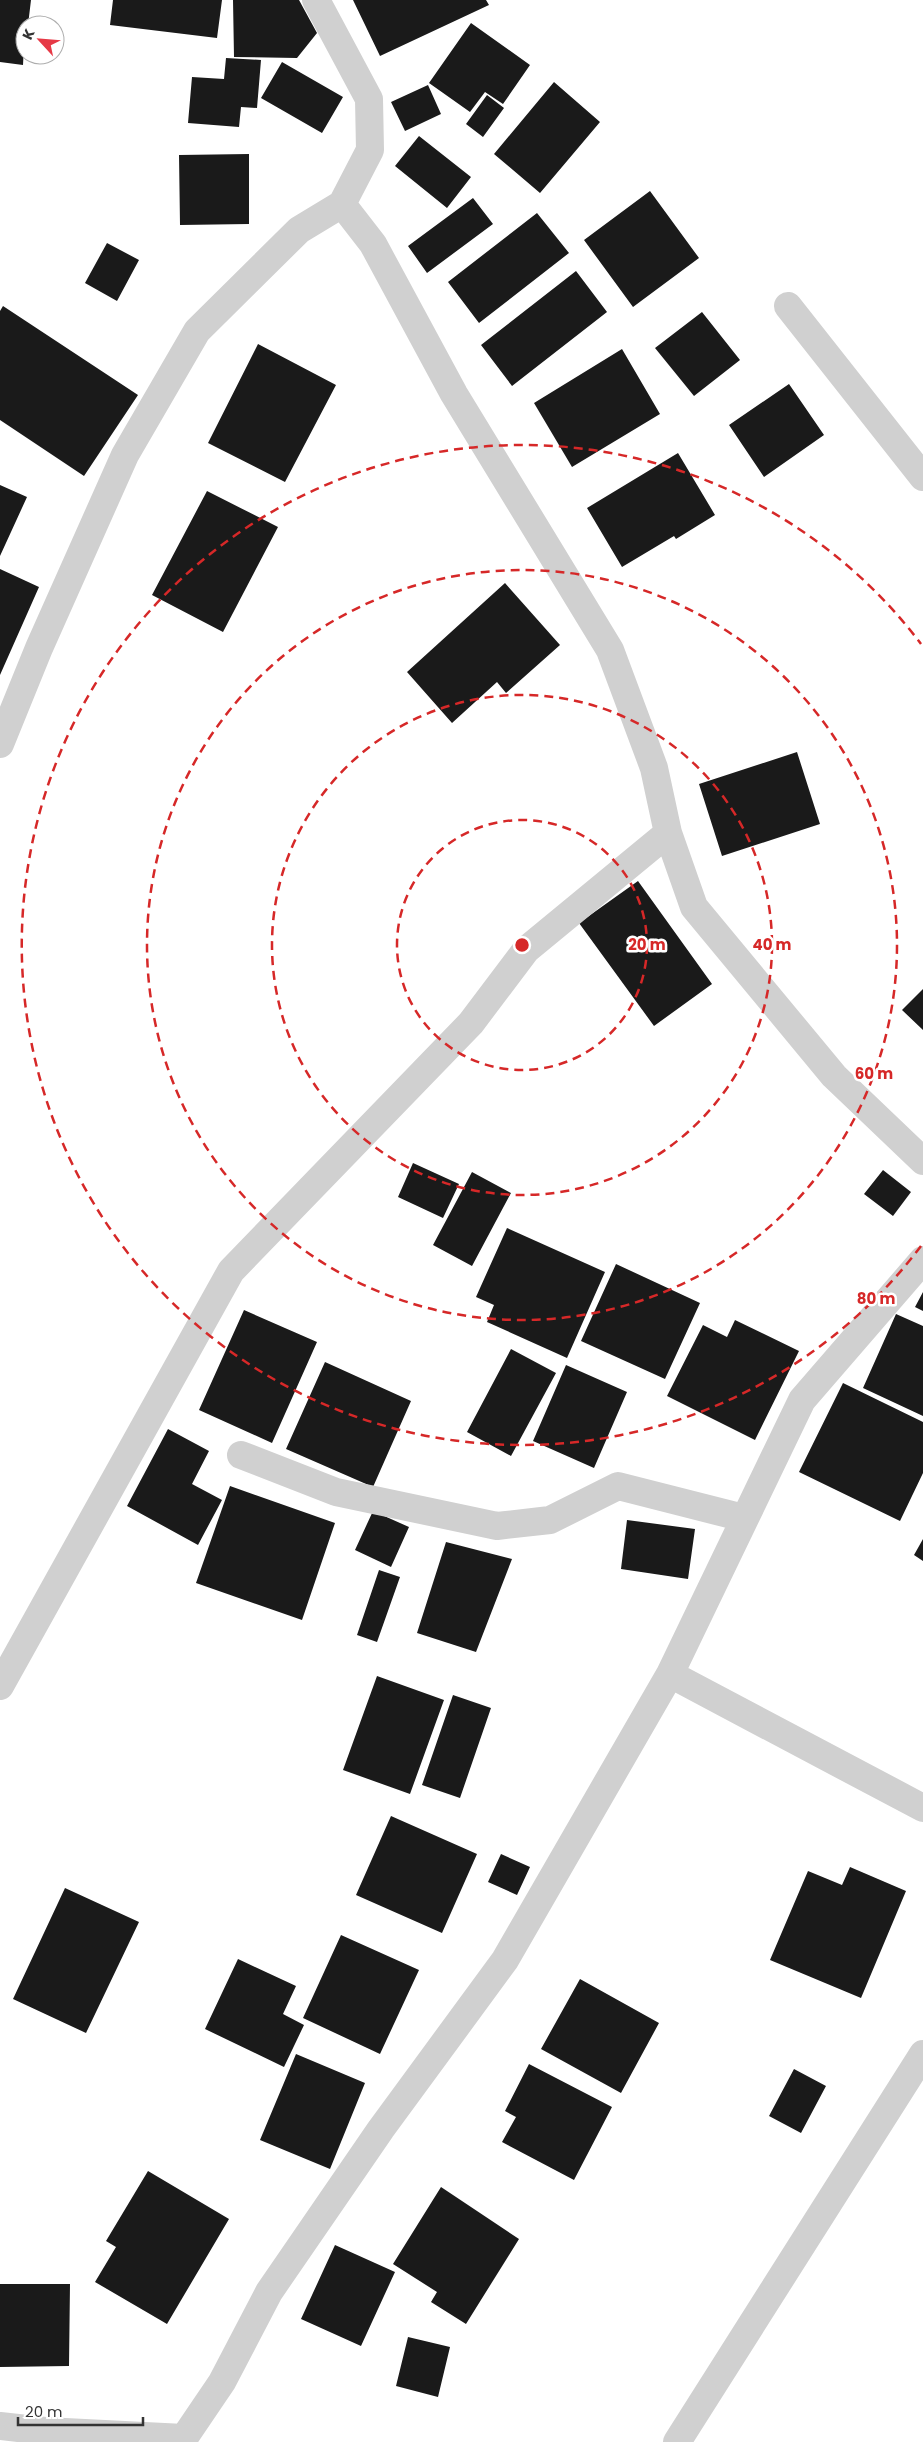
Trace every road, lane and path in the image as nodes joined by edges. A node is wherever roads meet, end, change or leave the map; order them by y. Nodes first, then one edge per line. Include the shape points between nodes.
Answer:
1 (316, 0) edge
2 (342, 204) junction
3 (788, 306) dead end
4 (923, 477) edge
5 (0, 744) edge
6 (668, 833) junction
7 (923, 1161) edge
8 (923, 1260) edge
9 (240, 1455) dead end
10 (744, 1518) junction
11 (670, 1674) junction
12 (0, 1686) edge
13 (923, 1808) edge
14 (923, 2054) edge
15 (0, 2426) edge
16 (677, 2442) edge

1 - 2 street via 369,99 370,150
2 - 5 street via 299,230 197,331 125,456
2 - 6 street via 373,244 454,394 610,650 654,768
3 - 4 street
6 - 7 street via 694,907 834,1076
6 - 12 street via 526,950 471,1022 231,1271
8 - 10 street via 802,1400
9 - 10 street via 336,1492 497,1526 550,1520 618,1486
10 - 11 street
11 - 13 street
11 - 15 street via 505,1960 381,2129 268,2292 222,2382 184,2438
14 - 16 street

